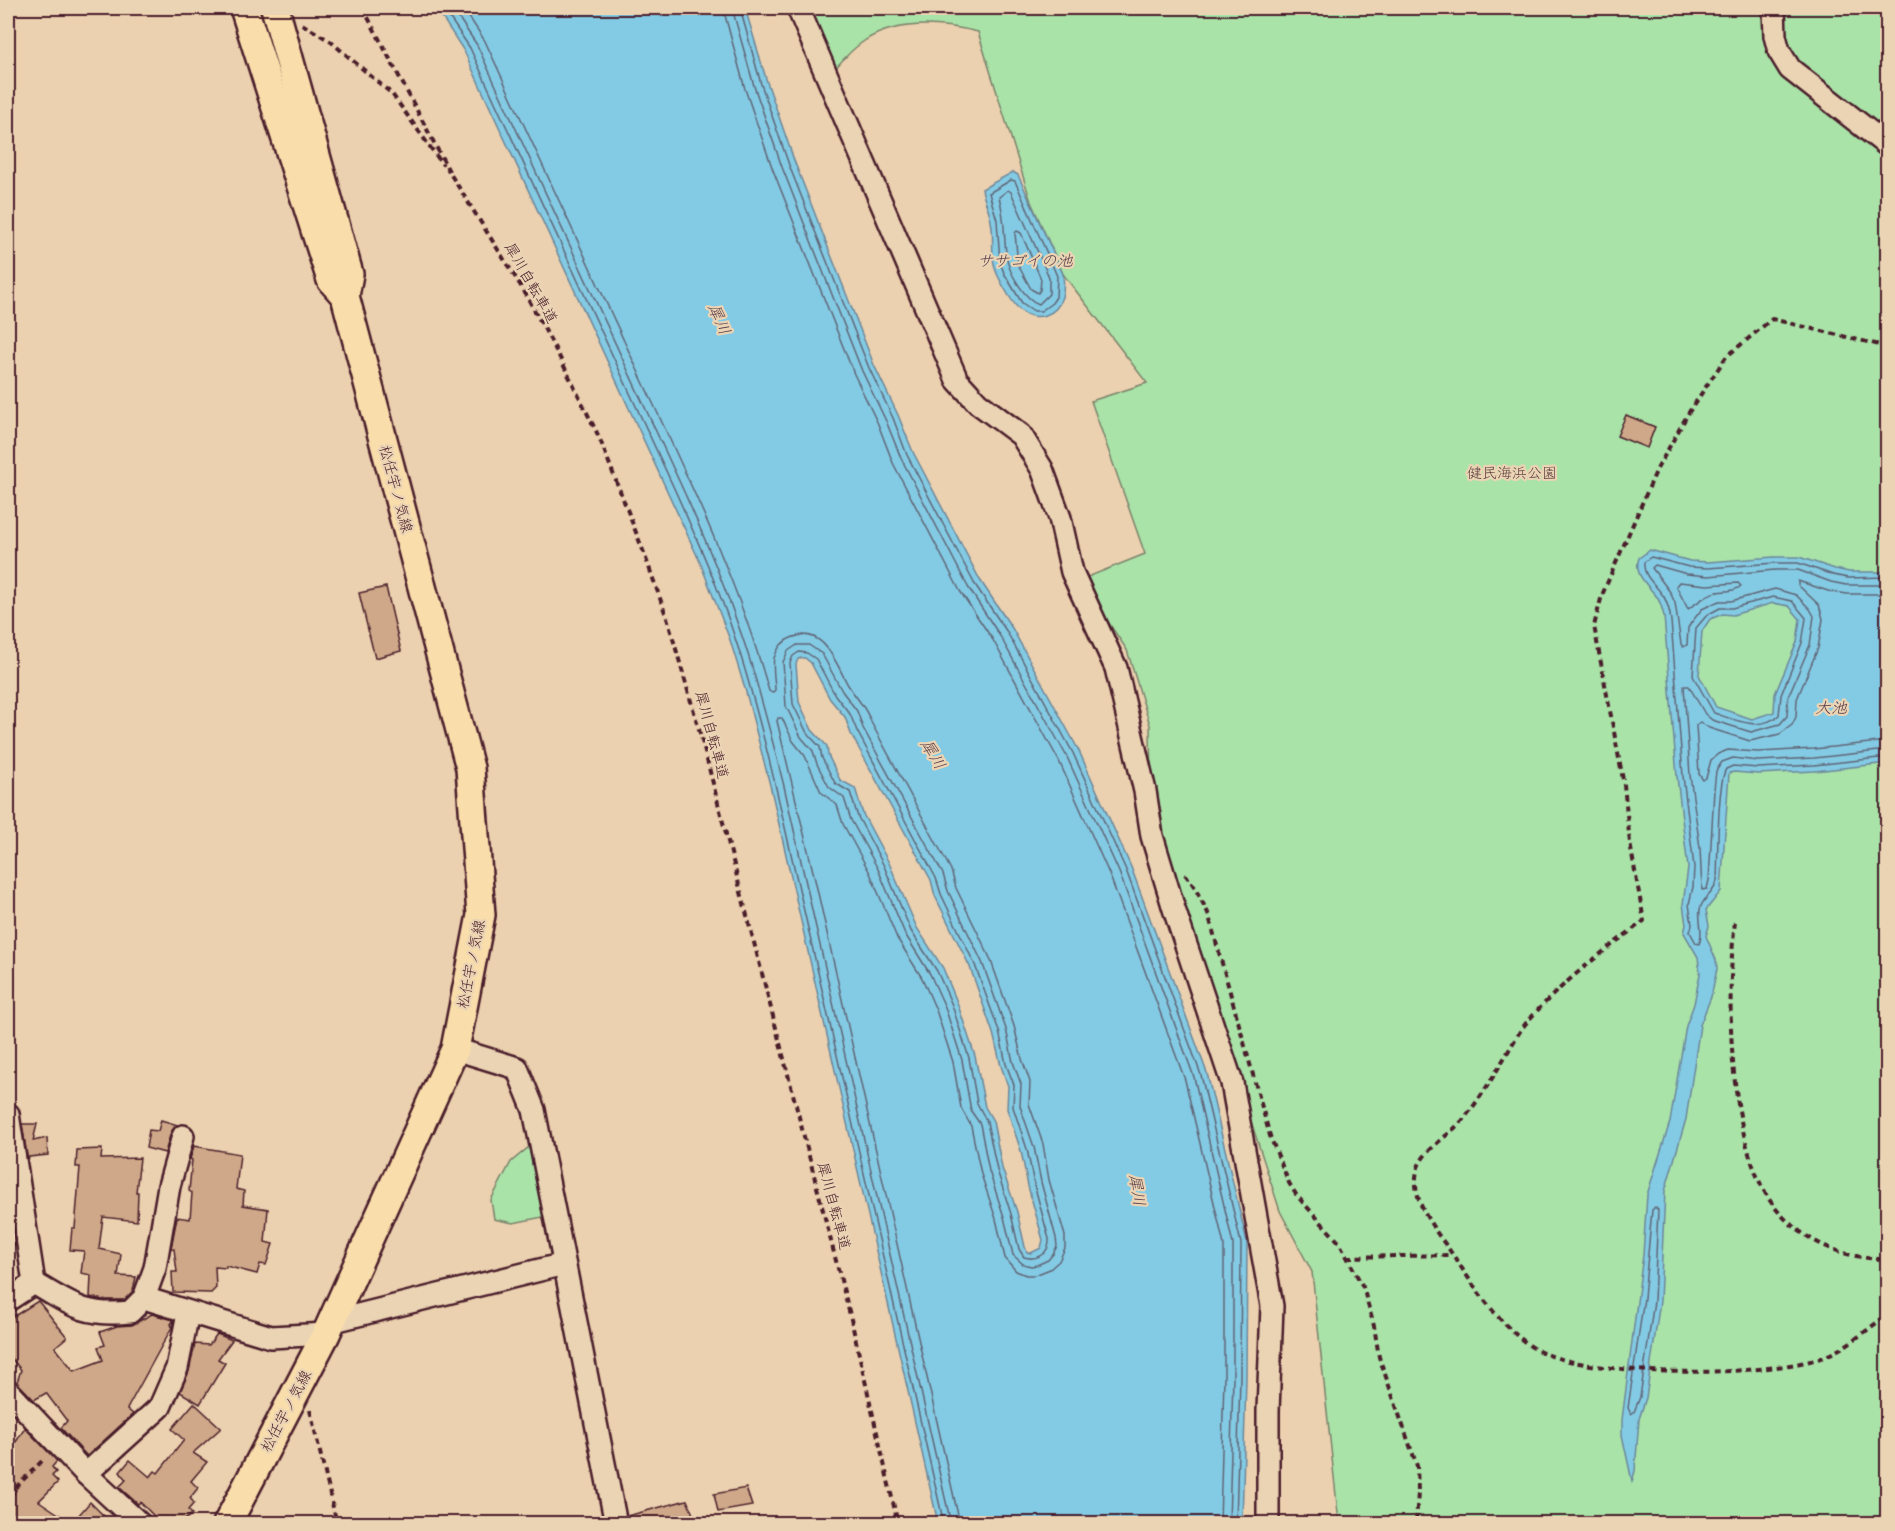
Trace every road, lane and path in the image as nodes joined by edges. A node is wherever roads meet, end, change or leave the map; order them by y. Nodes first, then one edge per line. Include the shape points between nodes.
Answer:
1 (244, 8) edge
2 (275, 8) edge
3 (363, 8) edge
4 (798, 8) edge
5 (1774, 8) edge
6 (1887, 146) edge
7 (451, 176) junction
8 (345, 296) junction
9 (1887, 347) edge
10 (1181, 869) dead end
11 (1735, 922) dead end
12 (455, 1049) junction
13 (8, 1114) edge
14 (183, 1136) dead end
15 (1452, 1255) junction
16 (1347, 1257) junction
17 (1887, 1258) edge
18 (564, 1264) junction
19 (34, 1283) junction
20 (144, 1298) junction
21 (8, 1300) edge
22 (188, 1312) junction
23 (1887, 1314) edge
24 (328, 1328) junction
25 (302, 1378) junction
26 (8, 1391) edge
27 (58, 1444) junction
28 (86, 1474) junction
29 (8, 1496) edge
30 (140, 1524) edge
31 (227, 1524) edge
32 (337, 1524) edge
33 (616, 1524) edge
34 (898, 1524) edge
35 (1268, 1524) edge
36 (1416, 1524) edge

1 - 8 main road, 松任宇ノ気線 via 331,280
2 - 7 path via 330,41 392,94
2 - 8 main road, 松任宇ノ気線 via 349,274
3 - 7 path, 犀川自転車道
4 - 35 street via 957,380 978,403 1022,435 1042,469 1060,519 1072,572 1116,668 1152,836 1232,1083 1260,1236 1272,1306
5 - 6 street via 1775,36 1790,69
7 - 34 path, 犀川自転車道 via 524,291 594,427 668,621 850,1315
8 - 12 main road, 松任宇ノ気線 via 470,768 481,915
9 - 15 path via 1772,319 1726,357 1689,412 1658,470 1602,595 1594,626 1624,785 1644,921 1581,968 1525,1024 1466,1116 1423,1158 1417,1170 1418,1194 1426,1215
10 - 16 path via 1208,913 1270,1136 1289,1184 1339,1242
11 - 17 path via 1730,1000 1736,1087 1746,1143 1760,1181 1780,1213 1813,1241 1844,1254
12 - 18 street via 517,1068 534,1110
12 - 24 main road, 松任宇ノ気線
13 - 19 street
14 - 20 street via 169,1186 155,1268
15 - 16 path
15 - 23 path via 1489,1306 1532,1347 1570,1362 1613,1368 1657,1372 1776,1366 1815,1359 1842,1347
16 - 36 path via 1363,1287 1379,1357 1417,1466
18 - 24 street
18 - 33 street
19 - 20 street via 77,1308 108,1314 130,1312
19 - 21 street
20 - 22 street
22 - 24 street via 271,1337
22 - 28 street via 177,1368 160,1407
24 - 25 main road, 松任宇ノ気線
25 - 31 main road, 松任宇ノ気線
25 - 32 path
26 - 27 street
27 - 28 street
27 - 29 path
28 - 30 street

